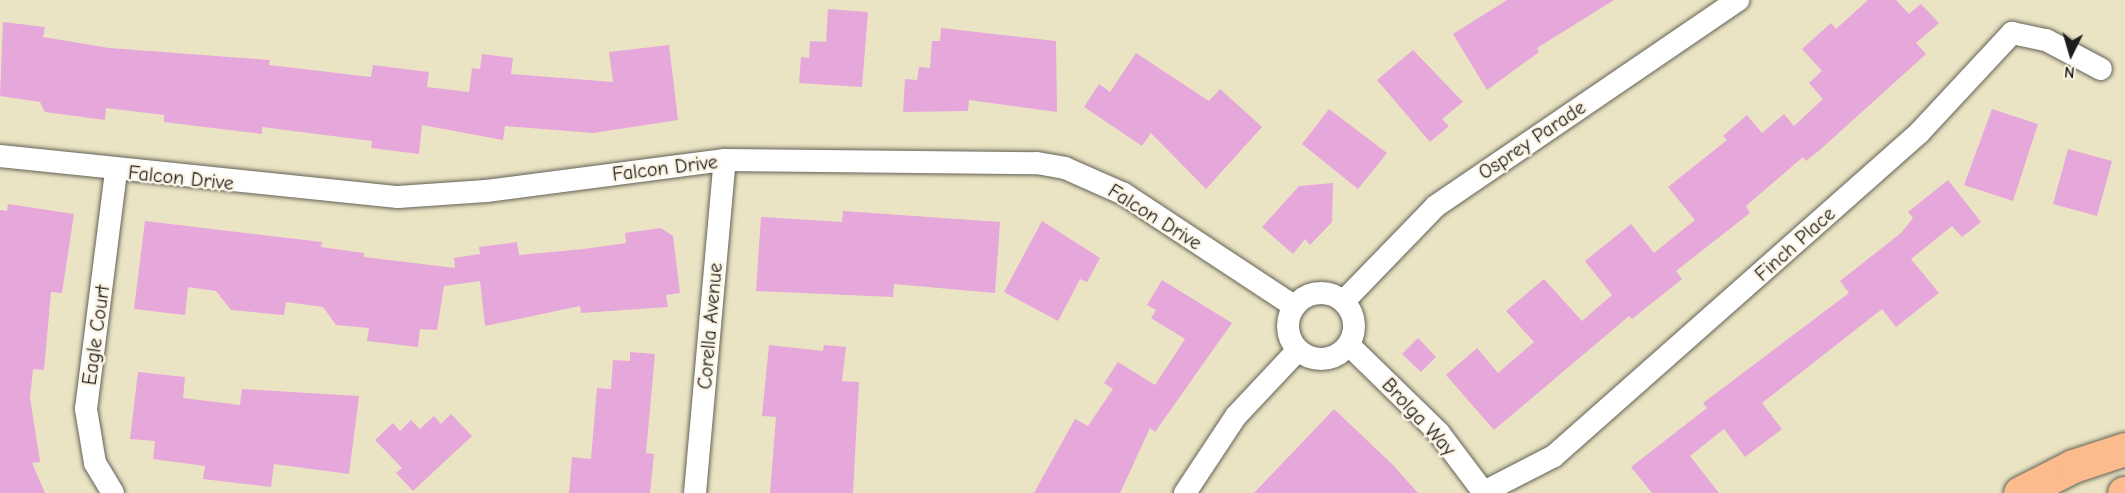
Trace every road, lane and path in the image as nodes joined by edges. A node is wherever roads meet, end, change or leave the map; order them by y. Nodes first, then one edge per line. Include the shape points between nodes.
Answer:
1 (1738, 0) edge
2 (2101, 69) dead end
3 (0, 156) edge
4 (725, 160) junction
5 (116, 172) junction
6 (1344, 301) junction
7 (1294, 306) junction
8 (1350, 346) junction
9 (1297, 351) junction
10 (2125, 449) edge
11 (113, 493) edge
12 (694, 493) edge
13 (1185, 493) edge
14 (1484, 493) edge
15 (2020, 493) edge

1 - 6 street, Osprey Parade via 1436,206
2 - 14 street, Finch Place via 2046,40 2012,33 1919,134 1554,456
3 - 5 street, Falcon Drive
4 - 5 street, Falcon Drive via 486,191 398,197
4 - 7 street, Falcon Drive via 1037,163 1065,168 1124,194
4 - 12 street, Corella Avenue
5 - 11 street, Eagle Court via 86,409 95,463
6 - 7 street via 1328,293 1309,295
6 - 8 street via 1355,331
7 - 9 street via 1288,329
8 - 9 street via 1324,359
8 - 14 street, Brolga Way via 1439,432
9 - 13 street via 1236,416
10 - 15 highway via 2073,465

